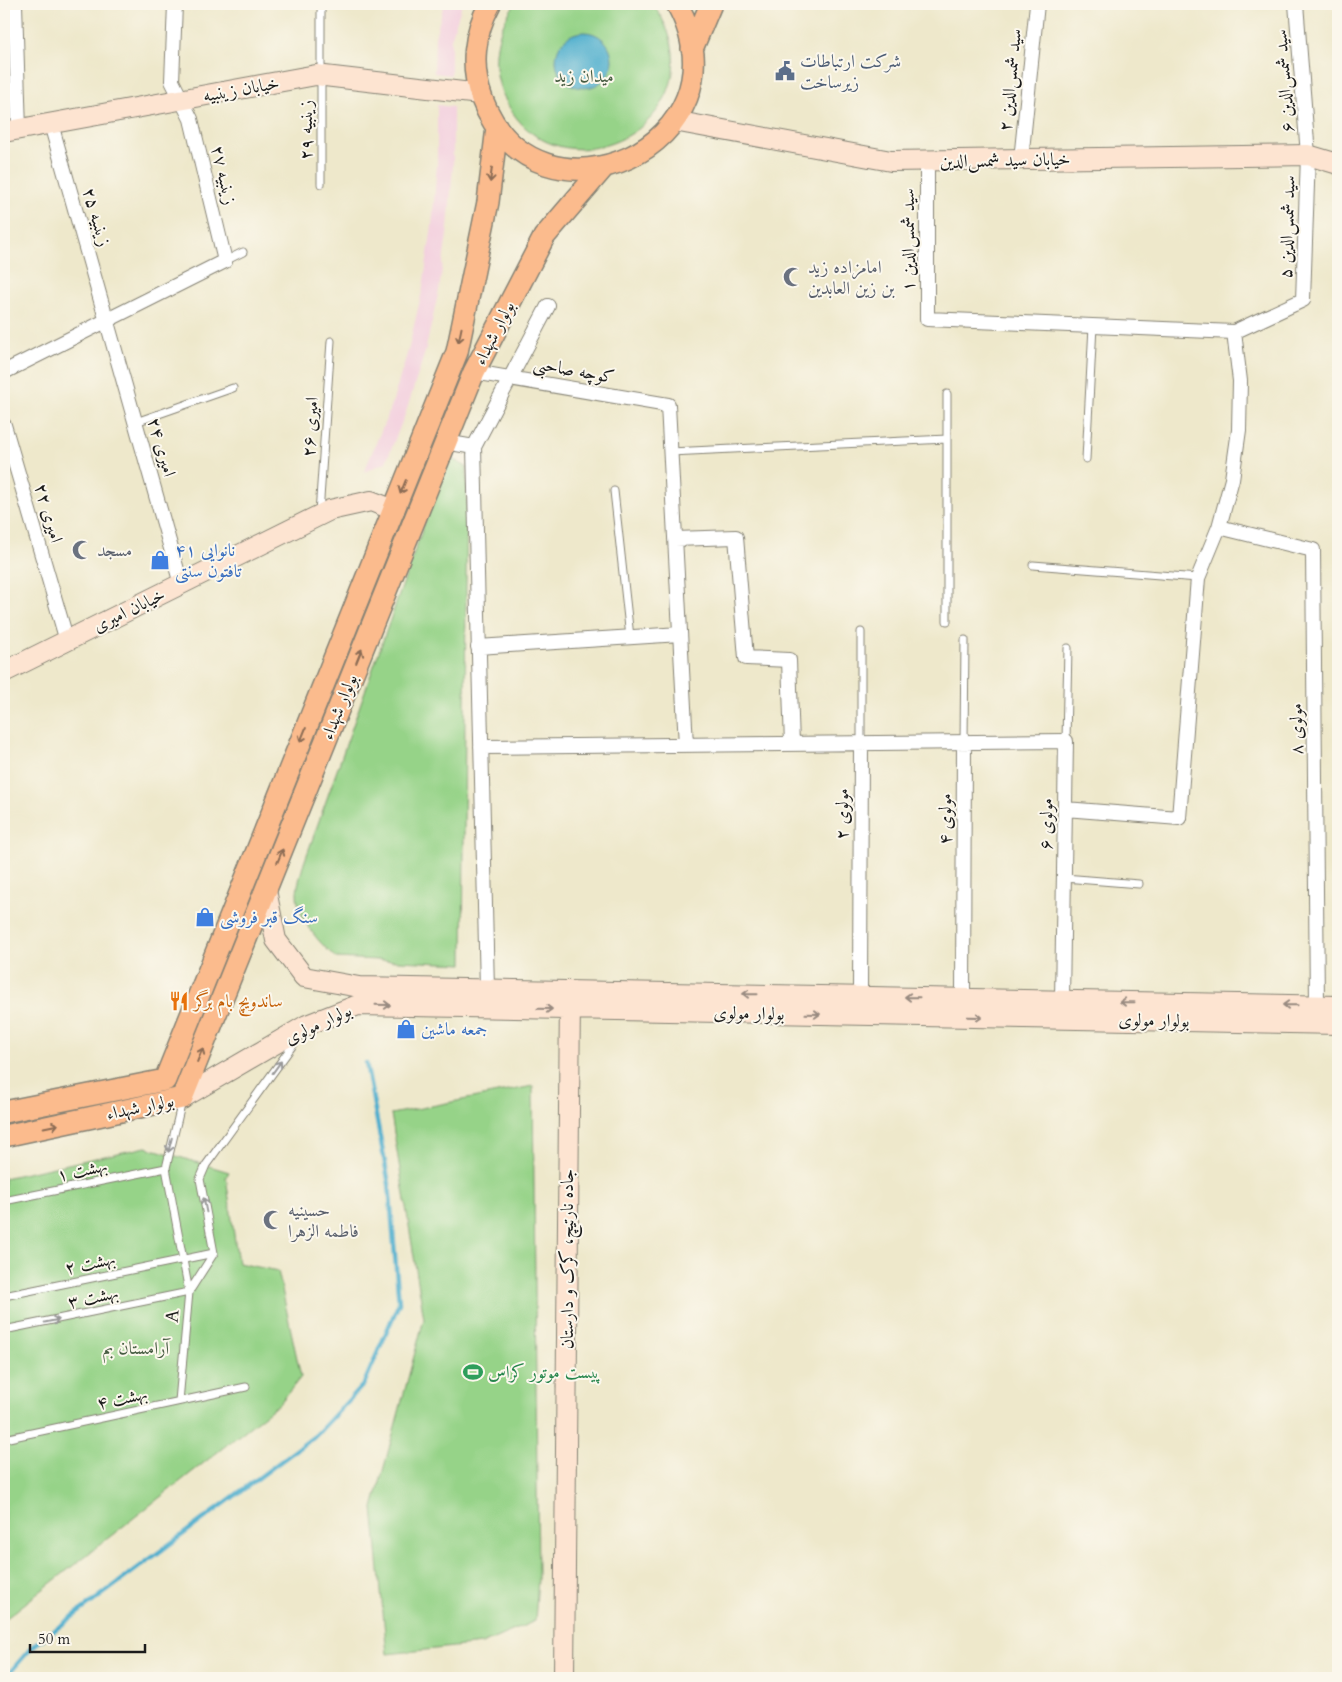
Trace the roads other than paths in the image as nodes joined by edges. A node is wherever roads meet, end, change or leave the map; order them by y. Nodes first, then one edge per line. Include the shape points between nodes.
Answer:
1 (15, 4) edge
2 (175, 4) edge
3 (490, 4) edge
4 (678, 4) edge
5 (712, 4) edge
6 (1036, 4) edge
7 (1296, 4) edge
8 (321, 10) dead end
9 (692, 49) junction
10 (322, 76) junction
11 (480, 94) junction
12 (182, 100) junction
13 (674, 122) junction
14 (51, 124) junction
15 (497, 127) junction
16 (11, 131) edge
17 (1308, 155) junction
18 (1021, 160) junction
19 (927, 161) junction
20 (1338, 164) edge
21 (603, 168) junction
22 (321, 184) dead end
23 (243, 252) dead end
24 (225, 261) junction
25 (548, 306) dead end
26 (107, 320) junction
27 (1093, 326) junction
28 (1234, 332) junction
29 (331, 341) dead end
30 (4, 372) edge
31 (474, 372) junction
32 (510, 378) junction
33 (233, 388) dead end
34 (947, 394) dead end
35 (136, 422) junction
36 (4, 424) edge
37 (947, 440) junction
38 (445, 442) junction
39 (474, 447) junction
40 (670, 452) junction
41 (1086, 459) dead end
42 (614, 491) dead end
43 (394, 510) junction
44 (319, 516) junction
45 (1219, 526) junction
46 (675, 539) junction
47 (1032, 565) dead end
48 (1198, 578) junction
49 (181, 584) junction
50 (947, 621) dead end
51 (861, 632) dead end
52 (680, 634) junction
53 (630, 637) junction
54 (964, 640) dead end
55 (66, 641) junction
56 (478, 647) junction
57 (1068, 648) dead end
58 (4, 672) edge
59 (316, 702) junction
60 (338, 710) junction
61 (1066, 741) junction
62 (964, 742) junction
63 (861, 743) junction
64 (792, 744) junction
65 (686, 745) junction
66 (481, 747) junction
67 (1065, 809) junction
68 (1064, 878) junction
69 (1138, 884) dead end
70 (266, 890) junction
71 (487, 989) junction
72 (358, 996) junction
73 (860, 996) junction
74 (964, 998) junction
75 (570, 1000) junction
76 (1062, 1000) junction
77 (1318, 1005) junction
78 (1338, 1006) edge
79 (1190, 1012) junction
80 (1338, 1024) edge
81 (307, 1025) junction
82 (182, 1098) junction
83 (4, 1112) edge
84 (4, 1136) edge
85 (166, 1168) junction
86 (4, 1201) edge
87 (214, 1253) junction
88 (183, 1259) junction
89 (189, 1292) junction
90 (4, 1296) edge
91 (4, 1330) edge
92 (246, 1387) dead end
93 (179, 1401) junction
94 (4, 1439) edge
95 (564, 1678) edge

1 - 16 street
2 - 12 street, زینبیه ۲۷ via 172,81
3 - 11 main road via 480,24 475,47
4 - 9 main road via 687,24
5 - 9 main road
6 - 18 street, سید شمس‌الدین ۲
7 - 17 street, سید شمس‌الدین ۶
8 - 10 lane, زینبیه ۲۹
9 - 13 main road via 689,87
10 - 11 street, خیابان زینبیه
10 - 12 street, خیابان زینبیه
10 - 22 lane, زینبیه ۲۹
11 - 15 main road
12 - 14 street, خیابان زینبیه
12 - 24 street, زینبیه ۲۷ via 191,119
13 - 19 street, خیابان سید شمس‌الدین via 891,161
13 - 21 main road via 638,155
14 - 16 street, خیابان زینبیه
14 - 26 street, زینبیه ۲۵
15 - 21 main road via 516,146 538,160 563,168
15 -> 43 main road, بولوار شهداء via 488,202 457,352
17 - 18 street, خیابان سید شمس‌الدین
17 - 20 street, خیابان سید شمس‌الدین
17 - 28 street, سید شمس‌الدین ۵ via 1303,300
18 - 19 street, خیابان سید شمس‌الدین
19 - 27 street, سید شمس‌الدین ۱ via 927,319
21 - 31 main road, بولوار شهداء via 544,237
23 - 24 lane
24 - 26 street
25 - 32 street
26 - 30 street
26 - 35 street, امیری ۲۴
27 - 28 street
27 - 41 lane
28 - 45 street via 1240,381 1239,430 1232,479
29 - 44 lane, امیری ۲۶
31 - 32 street, کوچه صاحبی
31 - 38 main road, بولوار شهداء
32 - 39 street
32 - 40 street, کوچه صاحبی via 668,405
33 - 35 lane
34 - 37 lane
35 - 49 street, امیری ۲۴
36 - 55 street, امیری ۲۲
37 - 40 lane
37 - 50 lane
38 - 39 street
60 -> 38 main road, بولوار شهداء
39 - 56 street
40 - 46 street
42 - 53 lane
43 - 44 street, خیابان امیری via 371,501 330,510
43 - 59 main road, بولوار شهداء
44 - 49 street, خیابان امیری
45 - 48 street
45 - 77 street, مولوی ۸ via 1313,550
46 - 52 street
46 - 64 street via 736,537 746,658 789,660
47 - 48 lane
48 - 67 street via 1179,818
49 - 55 street, خیابان امیری
51 - 63 lane, مولوی ۲
52 - 53 street
52 - 65 street
53 - 56 street
54 - 62 lane, مولوی ۴
55 - 58 street, خیابان امیری
56 - 66 street
57 - 61 lane, مولوی ۶
59 - 60 main road
59 -> 83 main road, بولوار شهداء via 165,1080
70 -> 60 main road, بولوار شهداء
61 - 62 street
61 - 67 street, مولوی ۶
62 - 63 street
62 - 74 street, مولوی ۴
63 - 64 street
63 - 73 street, مولوی ۲
64 - 65 street
65 - 66 street
66 - 71 street
67 - 68 street, مولوی ۶
68 - 69 lane
68 - 76 street, مولوی ۶
70 - 72 street, بولوار مولوی via 276,940 304,977
82 -> 70 main road, بولوار شهداء
71 - 72 street, بولوار مولوی
71 - 75 street, بولوار مولوی
72 -> 75 street, بولوار مولوی
72 - 81 street, بولوار مولوی
74 -> 73 street, بولوار مولوی
73 -> 75 street, بولوار مولوی
74 - 76 street, بولوار مولوی
75 -> 79 street, بولوار مولوی
75 - 95 street, جاده نارتیچ، کرک و دارستان
79 -> 76 street, بولوار مولوی
77 - 78 street, بولوار مولوی
77 -> 79 street, بولوار مولوی
79 - 80 street, بولوار مولوی
81 - 82 street, بولوار مولوی
87 -> 81 lane via 200,1179 206,1165
84 -> 82 main road, بولوار شهداء
82 -> 85 lane
85 - 86 lane, بهشت ۱
85 - 88 lane
87 - 88 lane, بهشت ۲
87 - 89 lane
88 - 89 lane
88 - 90 lane, بهشت ۲
91 -> 89 lane, بهشت ۳
89 - 93 lane, A
92 - 93 lane, بهشت ۴
93 - 94 lane, بهشت ۴

